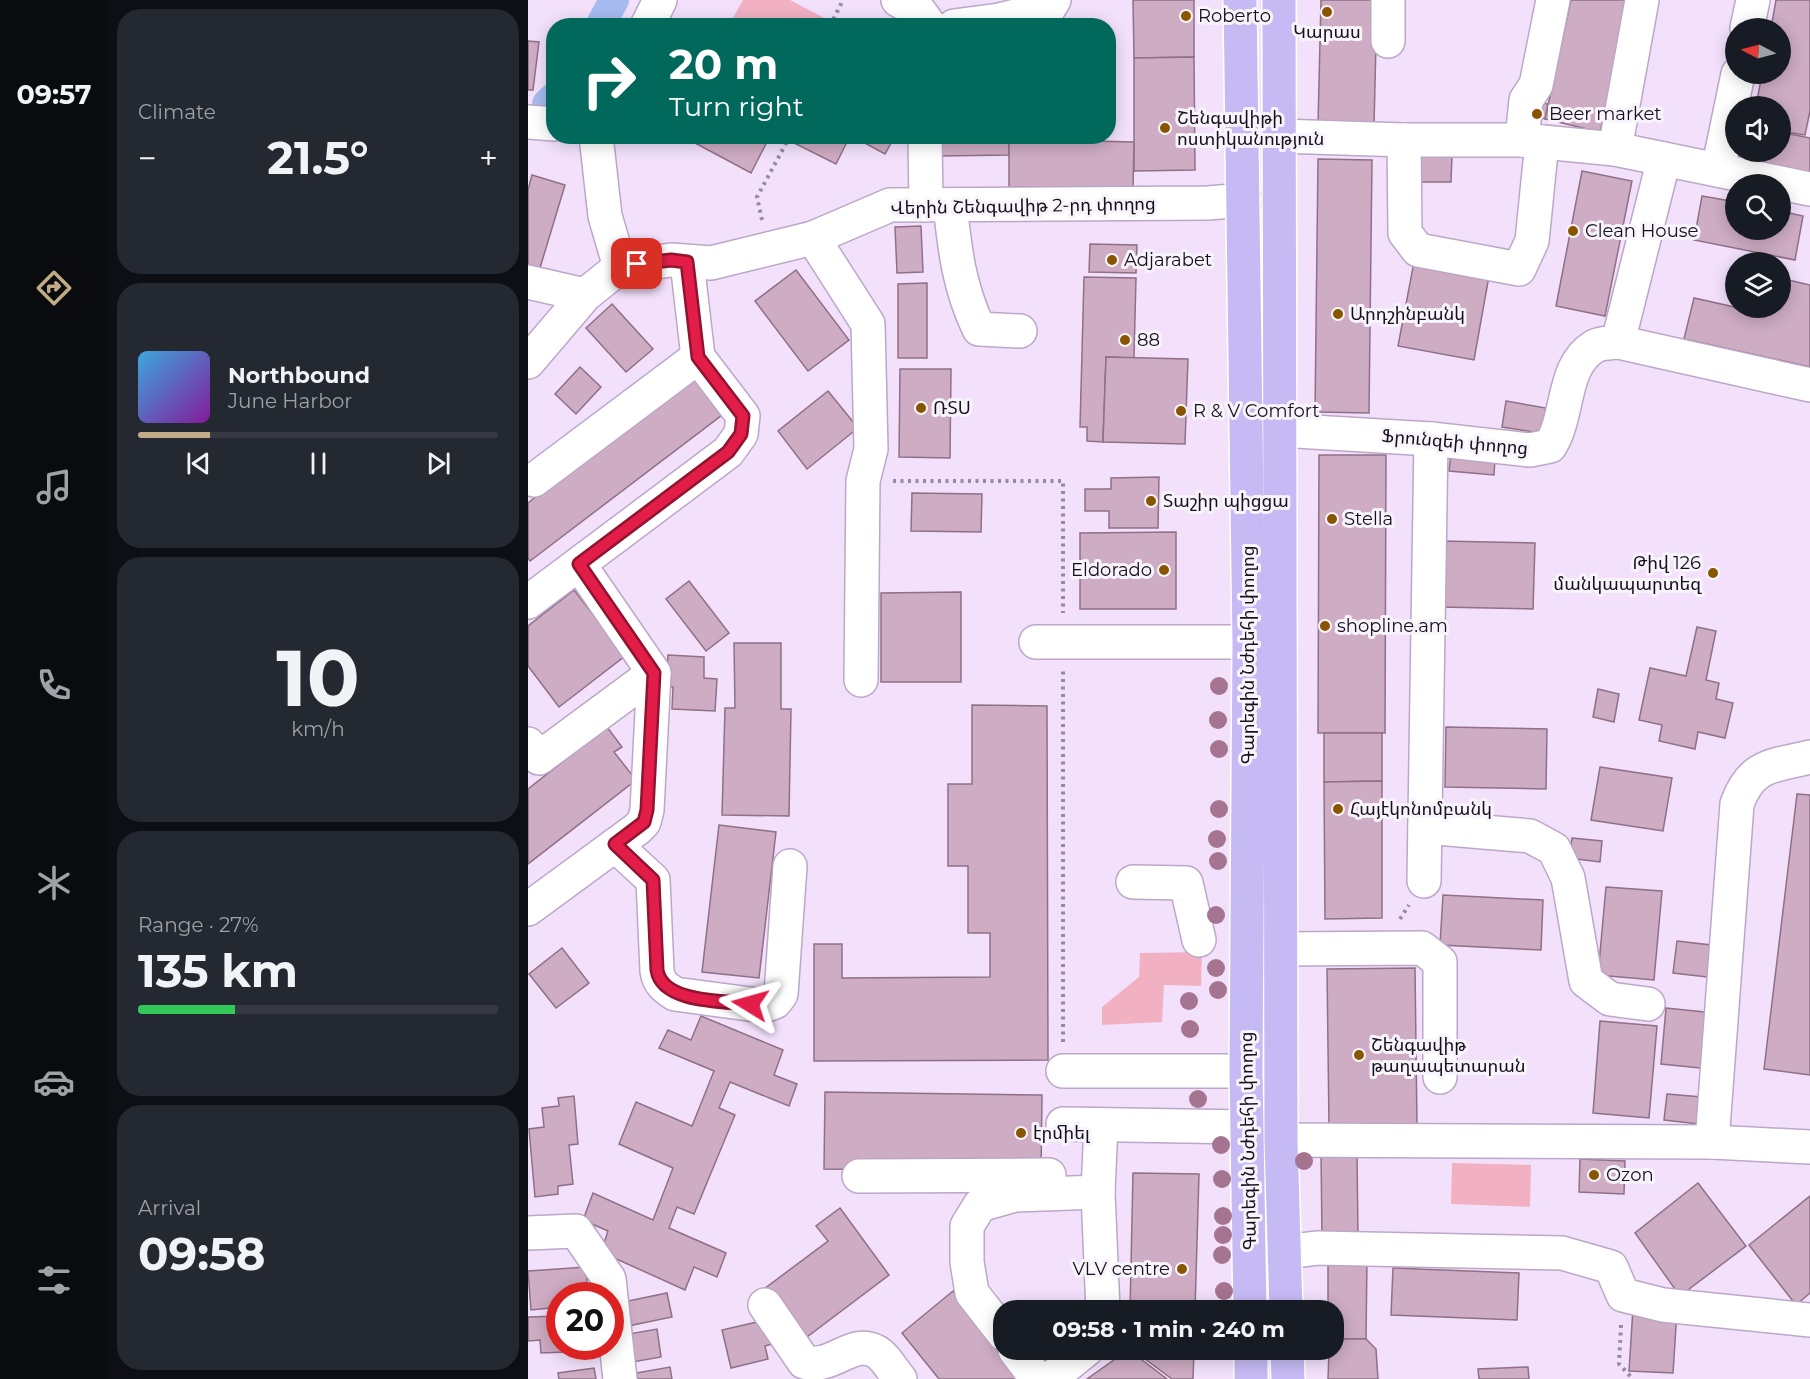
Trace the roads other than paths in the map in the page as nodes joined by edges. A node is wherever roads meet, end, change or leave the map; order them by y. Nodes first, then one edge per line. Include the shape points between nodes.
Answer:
1 (898, 0) edge
2 (1054, 0) edge
3 (1240, 0) edge
4 (1279, 0) edge
5 (1388, 0) edge
6 (1553, 0) edge
7 (1642, 0) edge
8 (1753, 0) edge
9 (924, 18) edge
10 (1007, 18) edge
11 (1749, 18) edge
12 (1388, 40) dead end
13 (1736, 84) edge
14 (528, 122) edge
15 (546, 123) edge
16 (1280, 136) junction
17 (1404, 141) junction
18 (1532, 141) junction
19 (597, 144) edge
20 (927, 144) edge
21 (1615, 149) junction
22 (1664, 159) junction
23 (1718, 170) junction
24 (1810, 189) edge
25 (1245, 200) junction
26 (938, 205) junction
27 (813, 238) junction
28 (687, 262) junction
29 (620, 267) junction
30 (528, 282) edge
31 (585, 295) junction
32 (1020, 330) dead end
33 (1618, 342) junction
34 (698, 357) junction
35 (528, 362) edge
36 (1810, 385) edge
37 (1279, 430) junction
38 (1431, 439) junction
39 (534, 480) dead end
40 (579, 564) junction
41 (528, 602) edge
42 (1049, 642) road end
43 (1249, 642) junction
44 (654, 673) junction
45 (861, 680) dead end
46 (532, 756) edge
47 (1810, 757) edge
48 (1425, 827) junction
49 (615, 844) junction
50 (790, 866) dead end
51 (1424, 881) dead end
52 (1133, 882) dead end
53 (528, 909) edge
54 (1199, 940) dead end
55 (1280, 949) junction
56 (1648, 1004) dead end
57 (1063, 1071) road end
58 (1246, 1071) junction
59 (1440, 1077) dead end
60 (1063, 1125) dead end
61 (1101, 1125) junction
62 (1247, 1127) junction
63 (1281, 1140) junction
64 (1712, 1142) junction
65 (1810, 1147) edge
66 (859, 1176) dead end
67 (1099, 1183) junction
68 (528, 1233) edge
69 (1284, 1252) junction
70 (1102, 1300) edge
71 (1250, 1300) edge
72 (1286, 1300) edge
73 (765, 1305) dead end
74 (993, 1320) edge
75 (1810, 1320) edge
76 (1023, 1360) edge
77 (1074, 1360) edge
78 (1251, 1360) edge
79 (1287, 1360) edge
80 (620, 1379) edge
81 (900, 1379) edge
82 (1037, 1379) edge
83 (1050, 1379) edge
84 (1251, 1379) edge
85 (1288, 1379) edge

1 - 9 street
2 - 10 street via 1048,8
3 - 25 main road, Գարեգին Նժդեհի փողոց
4 - 16 main road, Գարեգին Նժդեհի փողոց
5 - 12 street
6 - 18 street via 1536,86 1526,100
7 - 21 street
8 - 11 street
13 - 23 street
14 - 15 street
16 - 17 street
16 - 37 main road, Գարեգին Նժդեհի փողոց
17 - 18 street
17 - 18 street via 1405,233 1418,250 1519,269 1532,240
18 - 21 street
19 - 29 street via 605,216
20 - 26 street
21 - 22 street
22 - 23 street
22 - 33 street
23 - 24 street
25 - 26 street, Վերին Շենգավիթ 2-րդ փողոց
25 - 43 main road, Գարեգին Նժդեհի փողոց
26 - 27 street, Վերին Շենգավիթ 2-րդ փողոց via 890,205
26 - 32 street via 967,304 979,329
27 - 28 street, Վերին Շենգավիթ 2-րդ փողոց via 711,262
27 - 45 street via 868,324 871,449 863,481
28 - 29 street, Վերին Շենգավիթ 2-րդ փողոց via 671,260
28 - 34 street
29 - 31 street
30 - 31 street
31 - 35 street
33 - 36 street, Ֆրունզեի փողոց
33 - 38 street, Ֆրունզեի փողոց via 1596,345 1576,362 1560,431 1550,446 1530,450
34 - 39 street
34 - 40 street via 743,416 741,434 728,452 699,476
37 - 38 street, Ֆրունզեի փողոց
37 - 55 main road, Գարեգին Նժդեհի փողոց
38 - 48 street
40 - 41 street
40 - 44 street
42 - 43 street
43 - 58 main road, Գարեգին Նժդեհի փողոց
44 - 46 street
44 - 49 street via 647,810 644,822
47 - 64 street via 1762,769 1744,785 1737,804
48 - 51 street
48 - 56 street via 1530,836 1554,849 1568,878 1586,981 1610,999
49 - 50 street via 653,880 658,980 664,987 675,994 764,1006 775,1002 781,994
49 - 53 street
52 - 54 street via 1186,883
55 - 59 street via 1422,948 1440,962
55 - 63 main road, Գարեգին Նժդեհի փողոց
57 - 58 street
58 - 62 main road, Գարեգին Նժդեհի փողոց
60 - 61 street
61 - 62 street
61 - 67 street
62 - 71 main road, Գարեգին Նժդեհի փողոց
63 - 64 street
63 - 69 main road, Գարեգին Նժդեհի փողոց
64 - 65 street
66 - 67 street
67 - 70 street
67 - 74 street via 980,1205 967,1226 967,1262 972,1293
68 - 80 street via 576,1231 609,1279
69 - 72 main road, Գարեգին Նժդեհի փողոց
69 - 75 street via 1318,1248 1562,1253 1611,1267 1623,1294 1663,1305
73 - 81 street via 804,1362 816,1366 861,1347 876,1351
76 - 82 street
77 - 83 street
78 - 84 main road
79 - 85 main road

